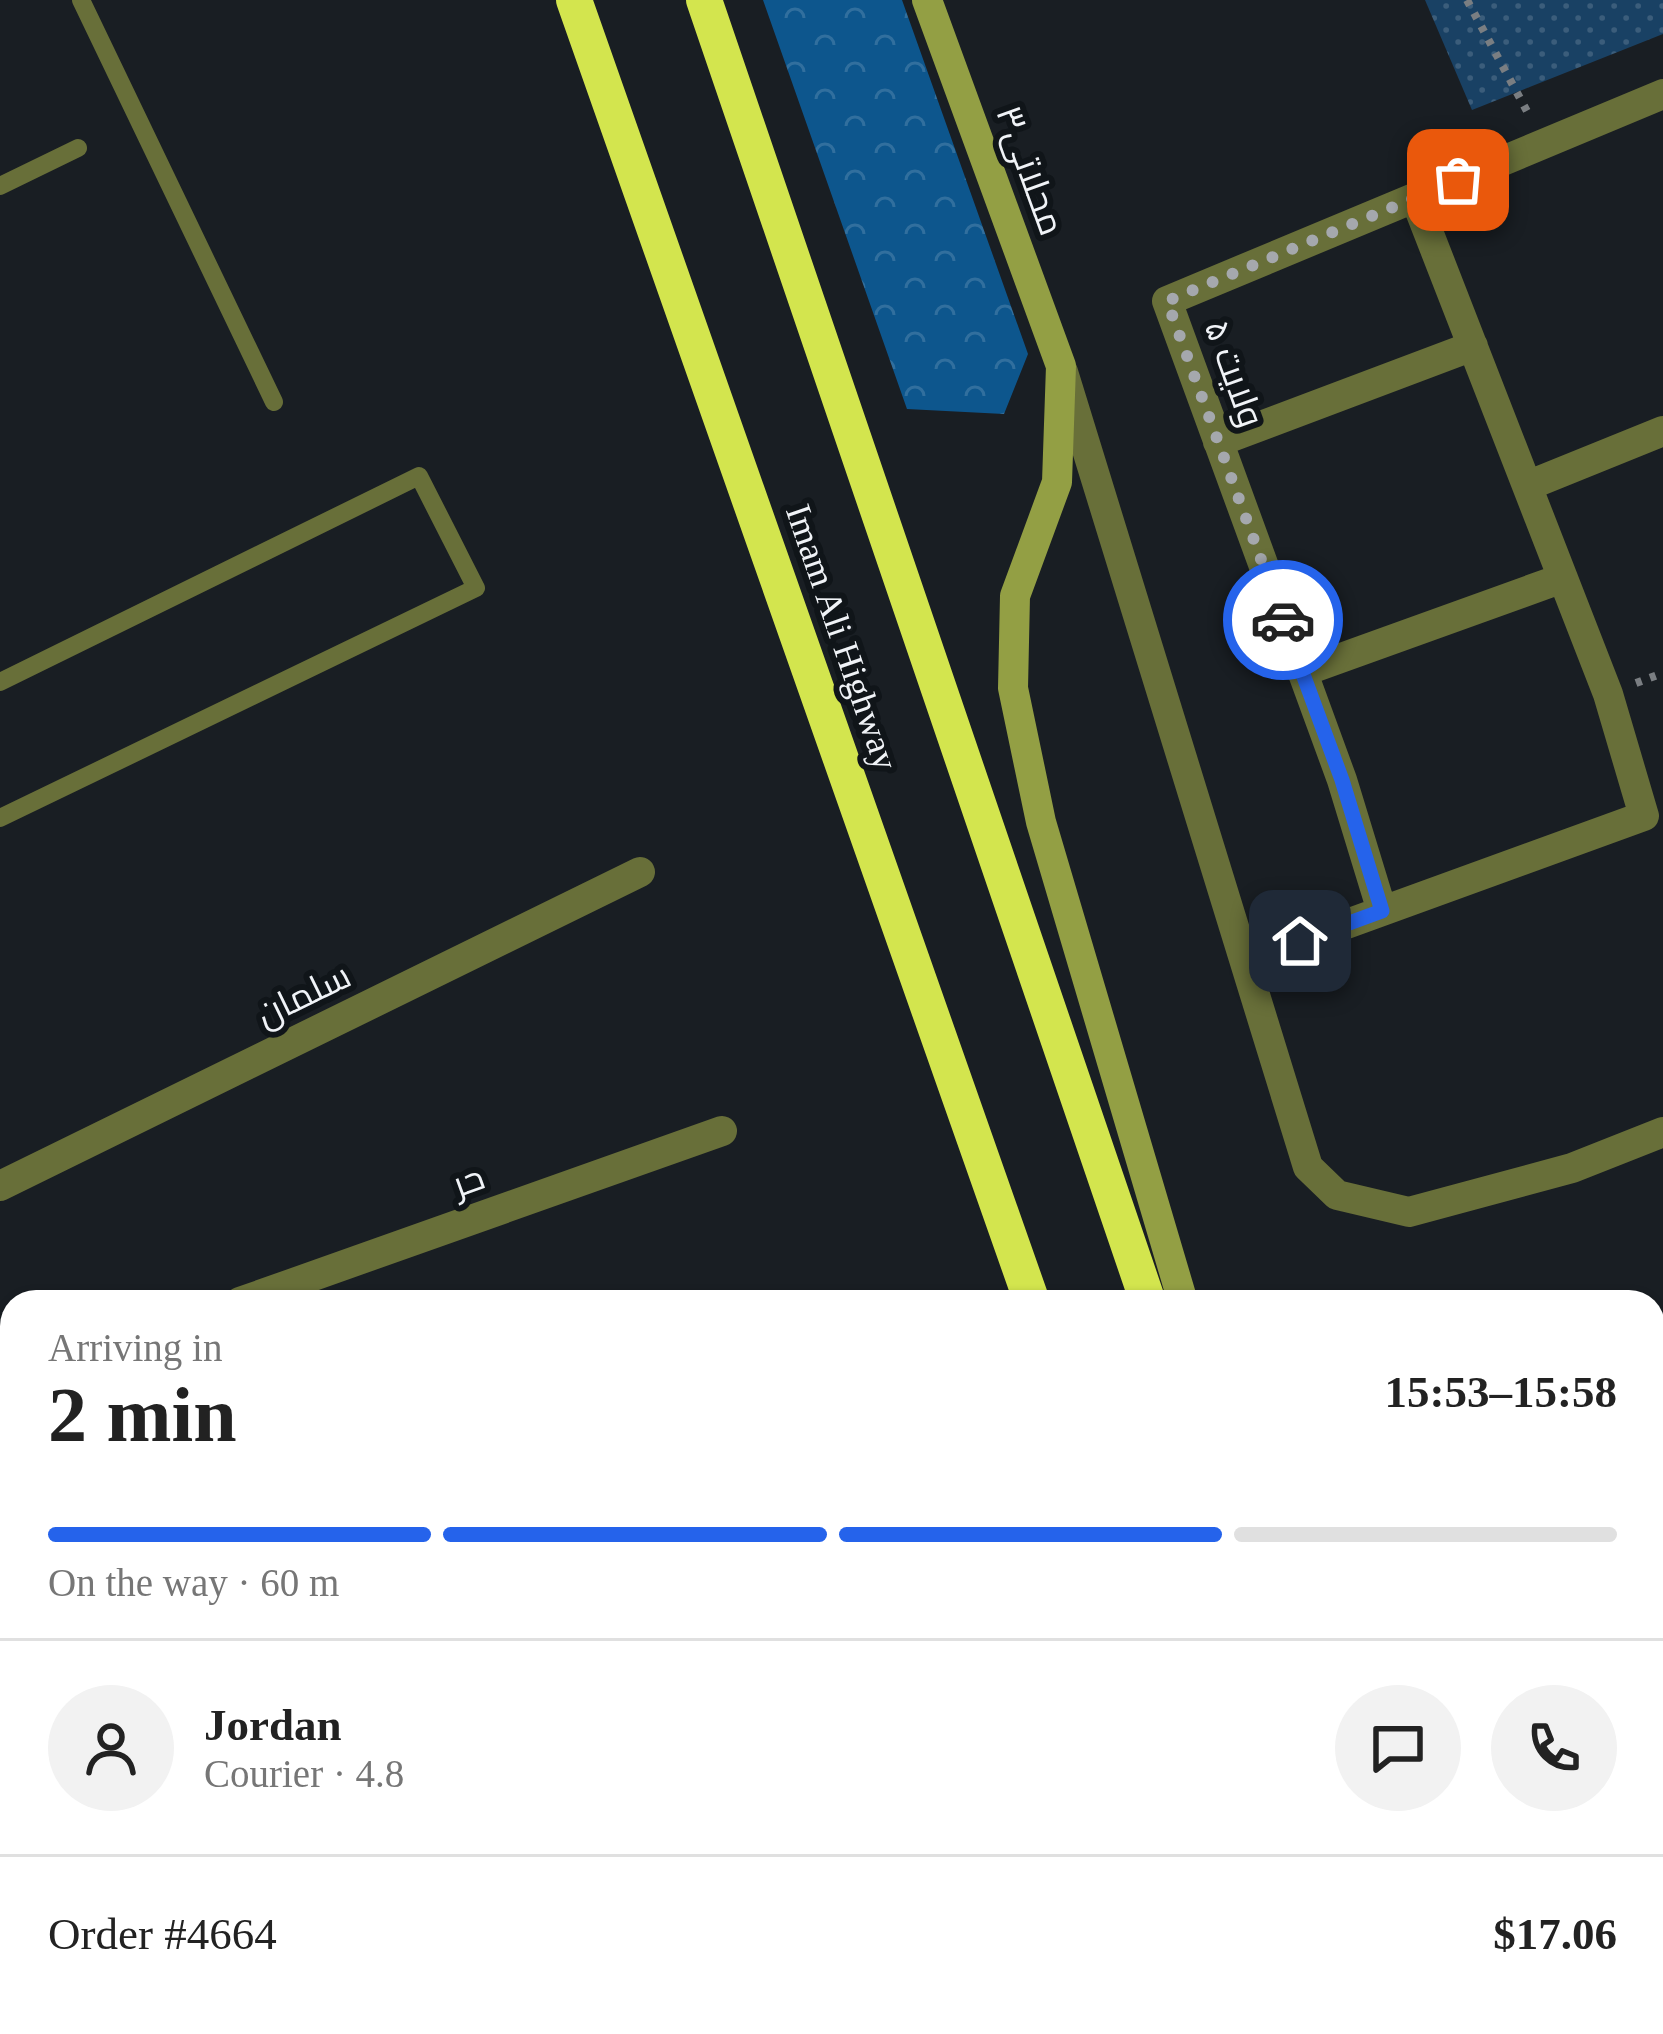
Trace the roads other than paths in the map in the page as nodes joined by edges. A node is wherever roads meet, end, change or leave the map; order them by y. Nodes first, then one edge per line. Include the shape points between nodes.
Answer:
1 (81, 0) edge
2 (704, 0) edge
3 (927, 0) edge
4 (574, 1) edge
5 (1663, 94) edge
6 (78, 148) dead end
7 (0, 186) edge
8 (1415, 198) junction
9 (1473, 346) junction
10 (1061, 366) junction
11 (274, 402) dead end
12 (1663, 431) edge
13 (1218, 442) junction
14 (1527, 486) junction
15 (1563, 578) junction
16 (1302, 672) junction
17 (0, 682) edge
18 (0, 818) edge
19 (640, 872) dead end
20 (1382, 911) junction
21 (1300, 941) dead end
22 (722, 1131) dead end
23 (1663, 1132) edge
24 (0, 1186) edge
25 (274, 1290) edge
26 (1028, 1290) edge
27 (1144, 1290) edge
28 (1179, 1290) edge

1 - 11 lane
2 - 27 highway, Imam Ali Highway
3 - 10 main road, محلاتی۳
4 - 26 highway, Imam Ali Highway
5 - 8 street, ولایت ۵
6 - 7 lane
8 - 9 street
8 - 13 street, ولایت ۵ via 1167,301
9 - 13 street
9 - 14 street
10 - 23 street via 1308,1167 1337,1195 1409,1212 1572,1168
10 - 28 main road via 1057,482 1015,596 1013,688 1041,822
12 - 14 street
13 - 16 street, ولایت ۵
14 - 15 street
15 - 16 street
15 - 20 street via 1643,816
16 - 20 street, ولایت ۵
17 - 18 lane via 418,476 476,588
19 - 24 street, سلمان
20 - 21 street
22 - 25 street, حر

